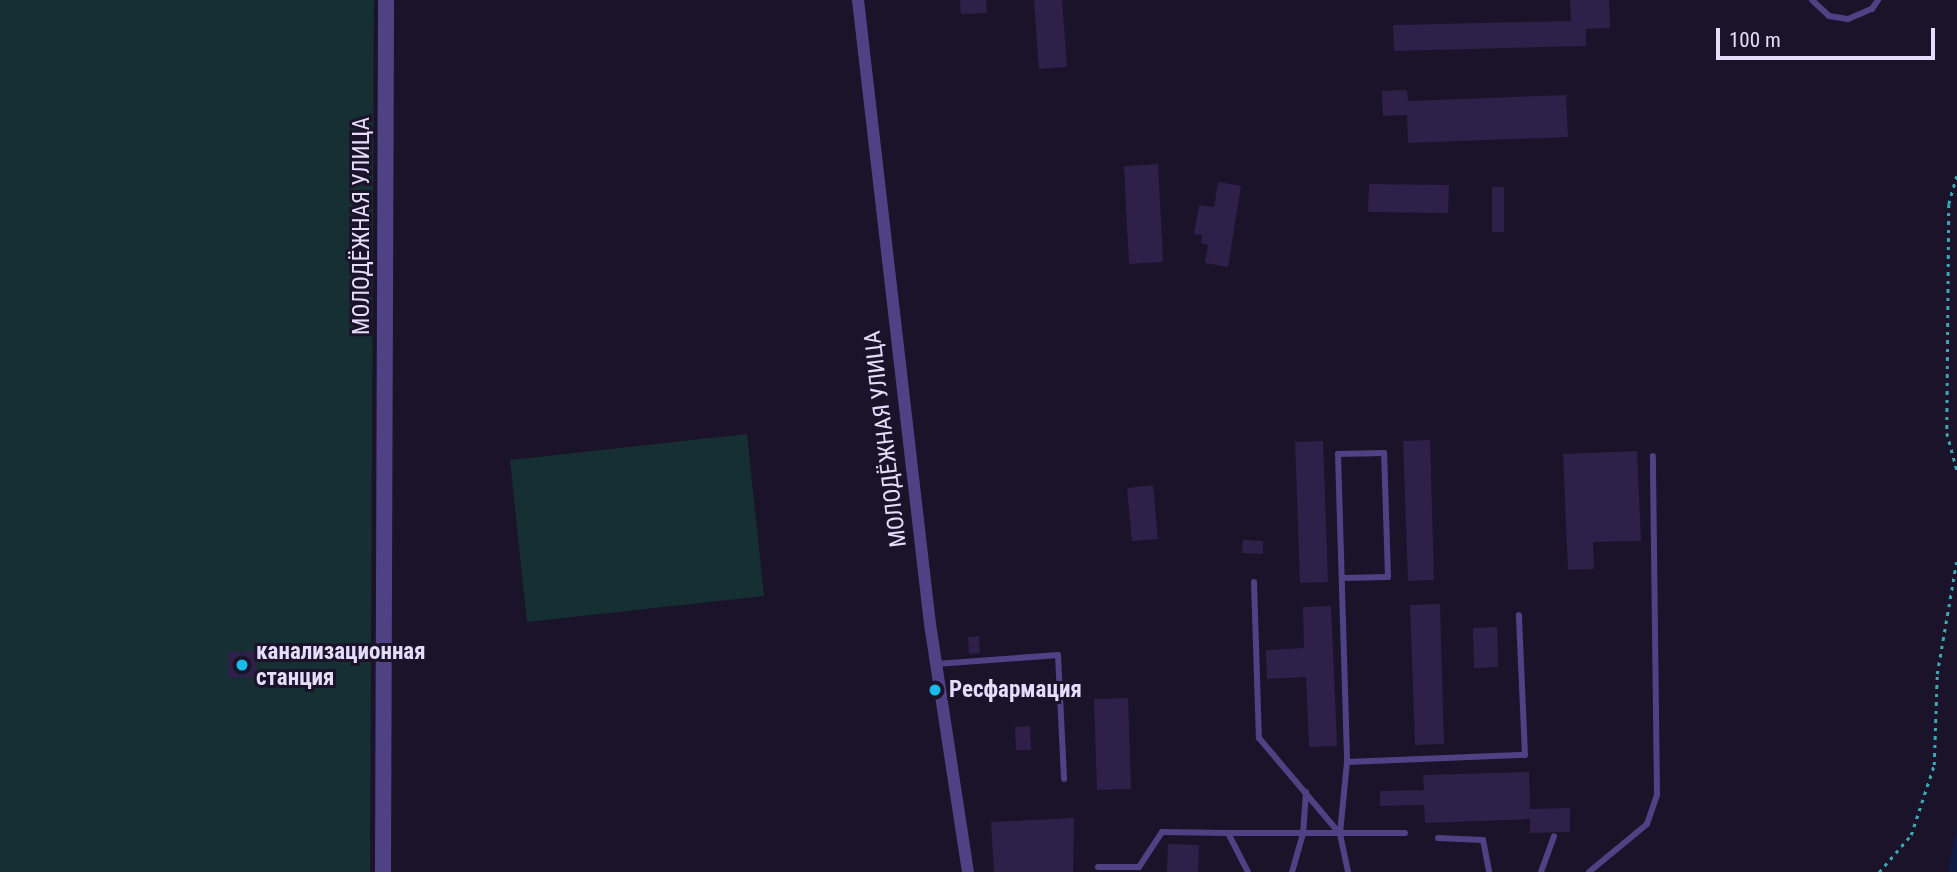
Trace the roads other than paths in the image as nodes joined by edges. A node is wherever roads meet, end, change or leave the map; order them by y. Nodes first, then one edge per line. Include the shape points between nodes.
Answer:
1 (386, 0) edge
2 (858, 0) edge
3 (1812, 0) edge
4 (1878, 0) edge
5 (1653, 456) dead end
6 (1343, 578) junction
7 (1254, 582) dead end
8 (1518, 615) dead end
9 (936, 664) junction
10 (1347, 762) junction
11 (1064, 779) dead end
12 (1306, 792) junction
13 (1228, 833) junction
14 (1405, 833) dead end
15 (1304, 834) junction
16 (1340, 834) junction
17 (1554, 836) dead end
18 (1438, 838) dead end
19 (1098, 867) dead end
20 (383, 872) edge
21 (968, 872) edge
22 (1248, 872) edge
23 (1292, 872) edge
24 (1348, 872) edge
25 (1489, 872) edge
26 (1541, 872) edge
27 (1589, 872) edge

1 - 20 street, МОЛОДЁЖНАЯ УЛИЦА
2 - 9 street, МОЛОДЁЖНАЯ УЛИЦА
3 - 4 lane via 1829,16 1848,19 1872,9
5 - 27 lane via 1657,795 1647,824
6 - 6 lane via 1338,454 1384,453 1388,577
6 - 10 lane
7 - 12 lane via 1259,738
8 - 10 lane via 1525,755
9 - 11 lane via 1058,655
9 - 21 street, МОЛОДЁЖНАЯ УЛИЦА
10 - 16 lane
12 - 15 lane
12 - 16 lane
13 - 15 lane
13 - 19 lane via 1162,832 1139,867
13 - 22 lane
14 - 16 lane
15 - 16 lane
15 - 23 lane
16 - 24 lane
17 - 26 lane
18 - 25 lane via 1483,839

